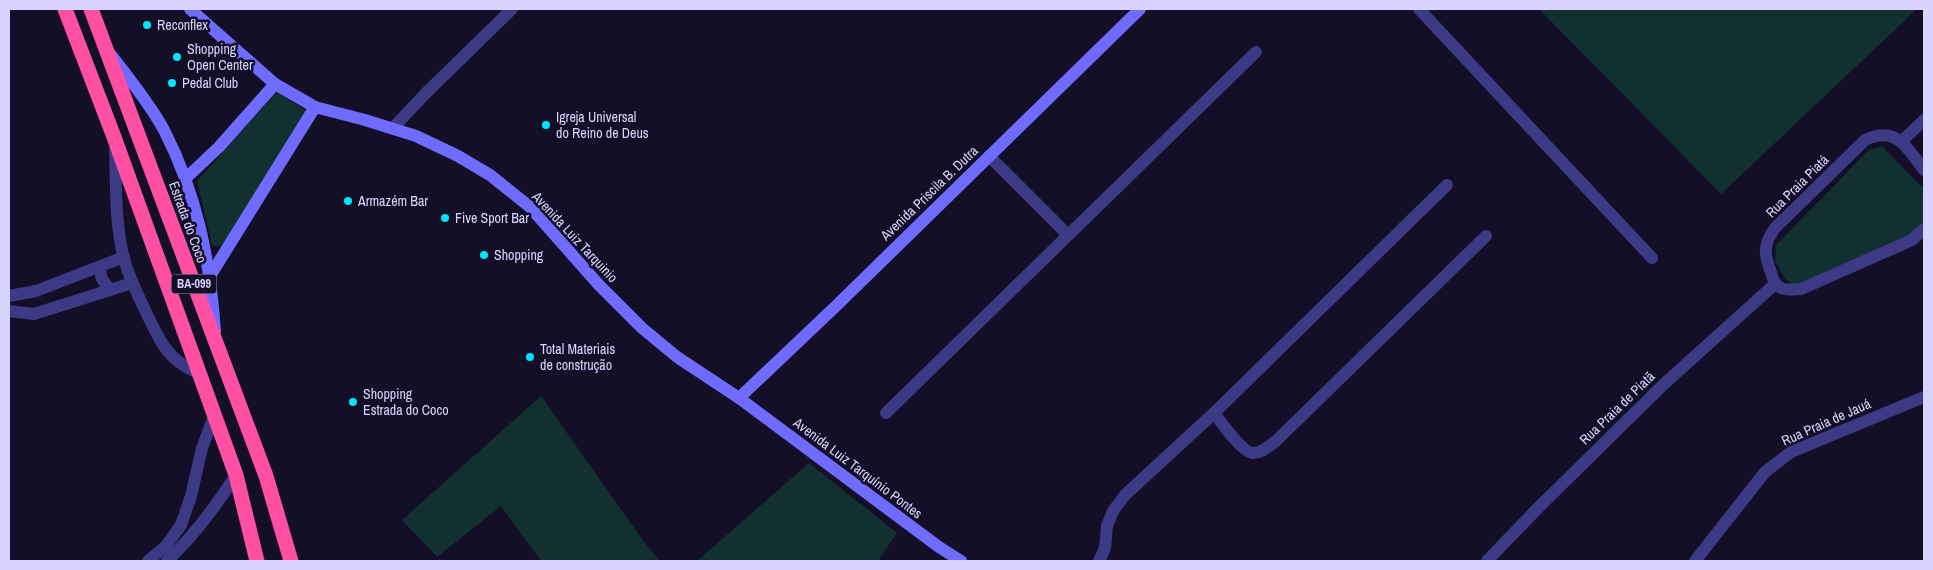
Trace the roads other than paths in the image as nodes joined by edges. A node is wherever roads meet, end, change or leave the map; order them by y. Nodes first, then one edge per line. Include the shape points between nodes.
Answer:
1 (65, 9) edge
2 (91, 9) edge
3 (190, 9) edge
4 (512, 9) edge
5 (1140, 9) edge
6 (1419, 9) edge
7 (106, 50) junction
8 (1256, 52) dead end
9 (275, 84) junction
10 (315, 107) junction
11 (1924, 120) edge
12 (393, 128) junction
13 (114, 137) junction
14 (1902, 142) junction
15 (989, 156) junction
16 (1924, 170) edge
17 (186, 178) junction
18 (1447, 185) dead end
19 (1924, 229) edge
20 (1068, 235) junction
21 (1486, 236) dead end
22 (124, 258) junction
23 (1652, 258) dead end
24 (99, 267) junction
25 (210, 276) junction
26 (132, 283) junction
27 (1775, 284) junction
28 (110, 290) junction
29 (11, 296) edge
30 (12, 312) edge
31 (216, 344) junction
32 (200, 374) junction
33 (1924, 397) edge
34 (739, 398) junction
35 (886, 412) dead end
36 (1214, 413) junction
37 (214, 416) junction
38 (236, 475) junction
39 (165, 557) edge
40 (148, 561) edge
41 (257, 561) edge
42 (291, 561) edge
43 (961, 561) edge
44 (1099, 561) edge
45 (1487, 561) edge
46 (1696, 561) edge

1 - 13 highway, BA-099
2 - 7 highway, Estrada do Coco / BA-099
3 - 9 street, Avenida Luiz Tarquinio
4 - 12 street
5 - 15 street, Avenida Priscila B. Dutra
6 - 23 street
7 - 17 street via 164,129
7 - 31 highway, Estrada do Coco / BA-099
8 - 20 street
9 - 10 street, Avenida Luiz Tarquinio
9 - 17 street via 219,147
10 - 12 street, Avenida Luiz Tarquinio
10 - 25 street
11 - 14 street
12 - 34 street, Avenida Luiz Tarquinio via 458,156 490,175 530,207 642,328
13 - 22 street
13 - 32 highway, BA-099
14 - 16 street
14 - 27 street, Rua Praia Piatá via 1886,134 1865,140 1775,228 1769,236 1765,258
15 - 20 street
15 - 34 street, Avenida Priscila B. Dutra
17 - 25 street via 198,214
18 - 36 street
19 - 27 street via 1912,240 1801,289 1783,289
20 - 35 street
21 - 36 street via 1264,450 1253,453 1245,450
22 - 24 street
22 - 26 street
24 - 28 street
24 - 29 street via 36,291
25 - 31 street
26 - 28 street
26 - 32 street via 166,350 186,368
27 - 45 street, Rua Praia de Piatã via 1664,384
28 - 30 street via 34,314
29 - 30 street via 18,303
31 - 42 highway, Estrada do Coco / BA-099 via 266,476
32 - 37 highway, BA-099
33 - 46 street, Rua Praia de Jauá via 1791,452 1765,472
34 - 43 street, Avenida Luiz Tarquínio Pontes
36 - 44 street via 1125,495 1107,526 1105,548
37 - 38 highway, BA-099
37 - 39 street via 181,525 166,546
38 - 39 street via 202,524 180,549
38 - 41 highway, BA-099
39 - 40 street

